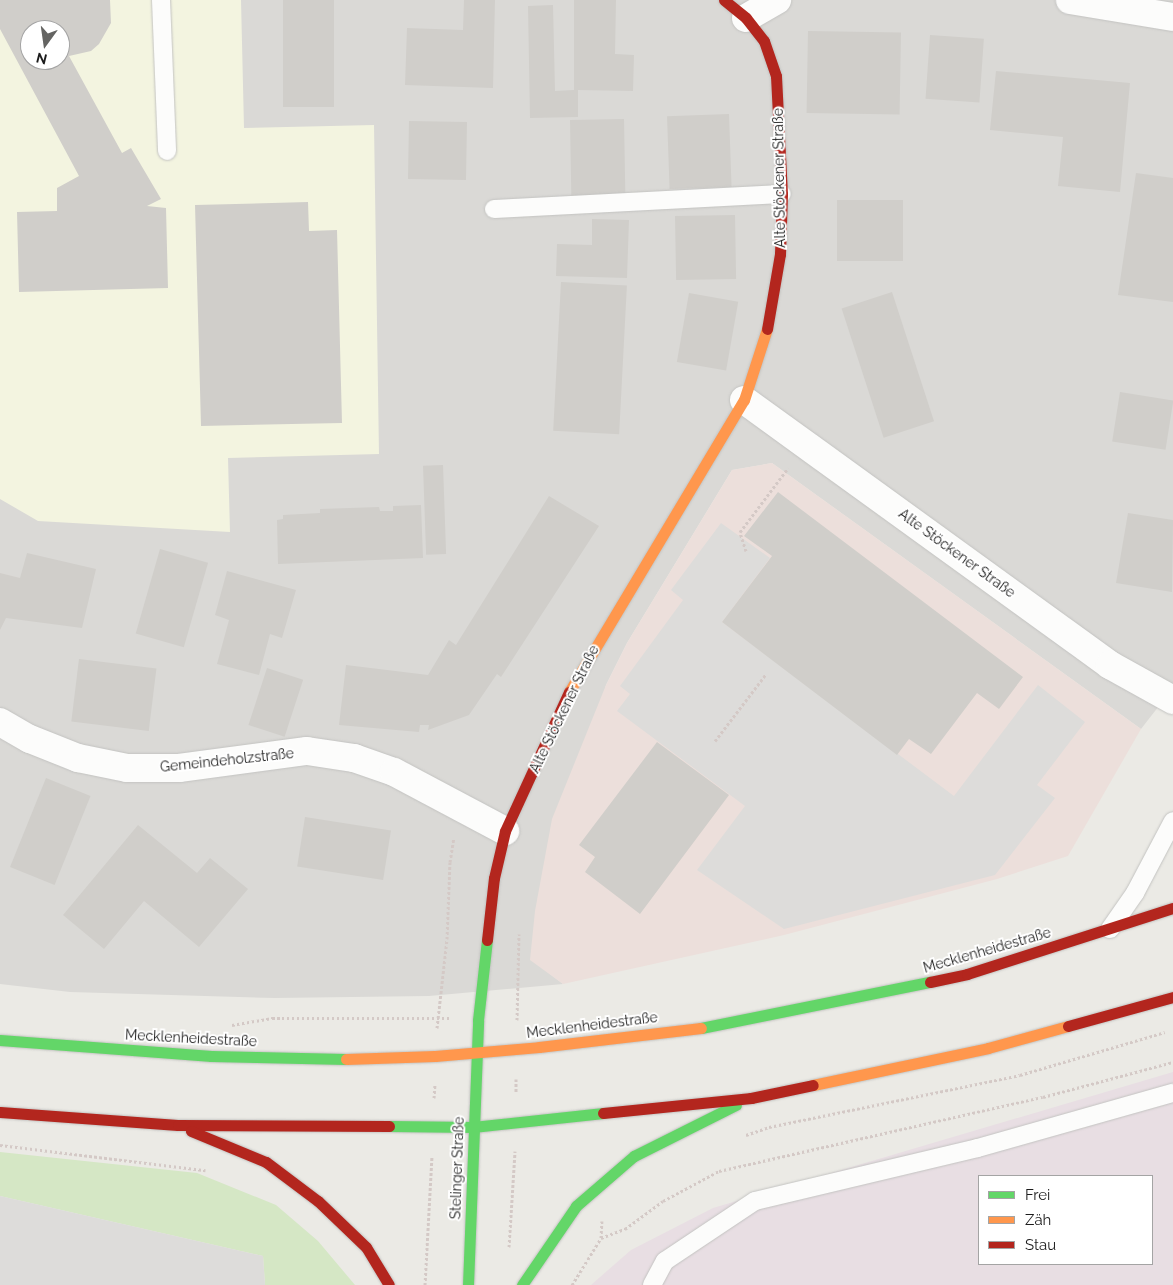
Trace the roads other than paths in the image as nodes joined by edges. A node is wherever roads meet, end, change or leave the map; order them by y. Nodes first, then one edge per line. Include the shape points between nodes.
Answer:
1 (161, 0) edge
2 (724, 0) edge
3 (777, 0) edge
4 (1070, 0) edge
5 (1173, 17) edge
6 (746, 18) junction
7 (167, 151) dead end
8 (782, 194) junction
9 (494, 209) dead end
10 (744, 400) junction
11 (1173, 700) edge
12 (0, 722) edge
13 (1173, 821) edge
14 (505, 831) junction
15 (1173, 908) edge
16 (1110, 930) junction
17 (1173, 997) edge
18 (0, 1040) edge
19 (477, 1052) junction
20 (1173, 1093) edge
21 (751, 1098) junction
22 (0, 1112) edge
23 (178, 1126) junction
24 (473, 1127) junction
25 (389, 1285) edge
26 (468, 1285) edge
27 (522, 1285) edge
28 (652, 1285) edge

1 - 7 lane
2 - 6 main road, Alte Stöckener Straße
3 - 6 street
4 - 5 street
6 - 8 main road, Alte Stöckener Straße via 764,41 776,76
8 - 9 lane
8 - 10 main road, Alte Stöckener Straße via 780,254 770,319
10 - 11 street, Alte Stöckener Straße via 1110,665
10 - 14 main road, Alte Stöckener Straße via 592,650 562,706
12 - 14 street, Gemeindeholzstraße via 30,739 78,758 127,768 179,768 307,751 354,758 394,772
13 - 16 lane via 1136,892
14 - 19 main road, Alte Stöckener Straße via 488,917
15 - 16 main road, Mecklenheidestraße
16 - 19 main road, Mecklenheidestraße via 967,974 724,1025
17 - 21 main road via 988,1048
18 - 19 main road, Mecklenheidestraße via 211,1056 347,1059
19 - 24 main road, Stelinger Straße
20 - 28 lane via 978,1148 756,1201 665,1261
21 - 24 main road
21 - 27 main road via 634,1156 576,1206
22 - 23 main road
23 - 24 main road
23 - 25 main road via 266,1162 318,1201 366,1247
24 - 26 main road, Stelinger Straße

